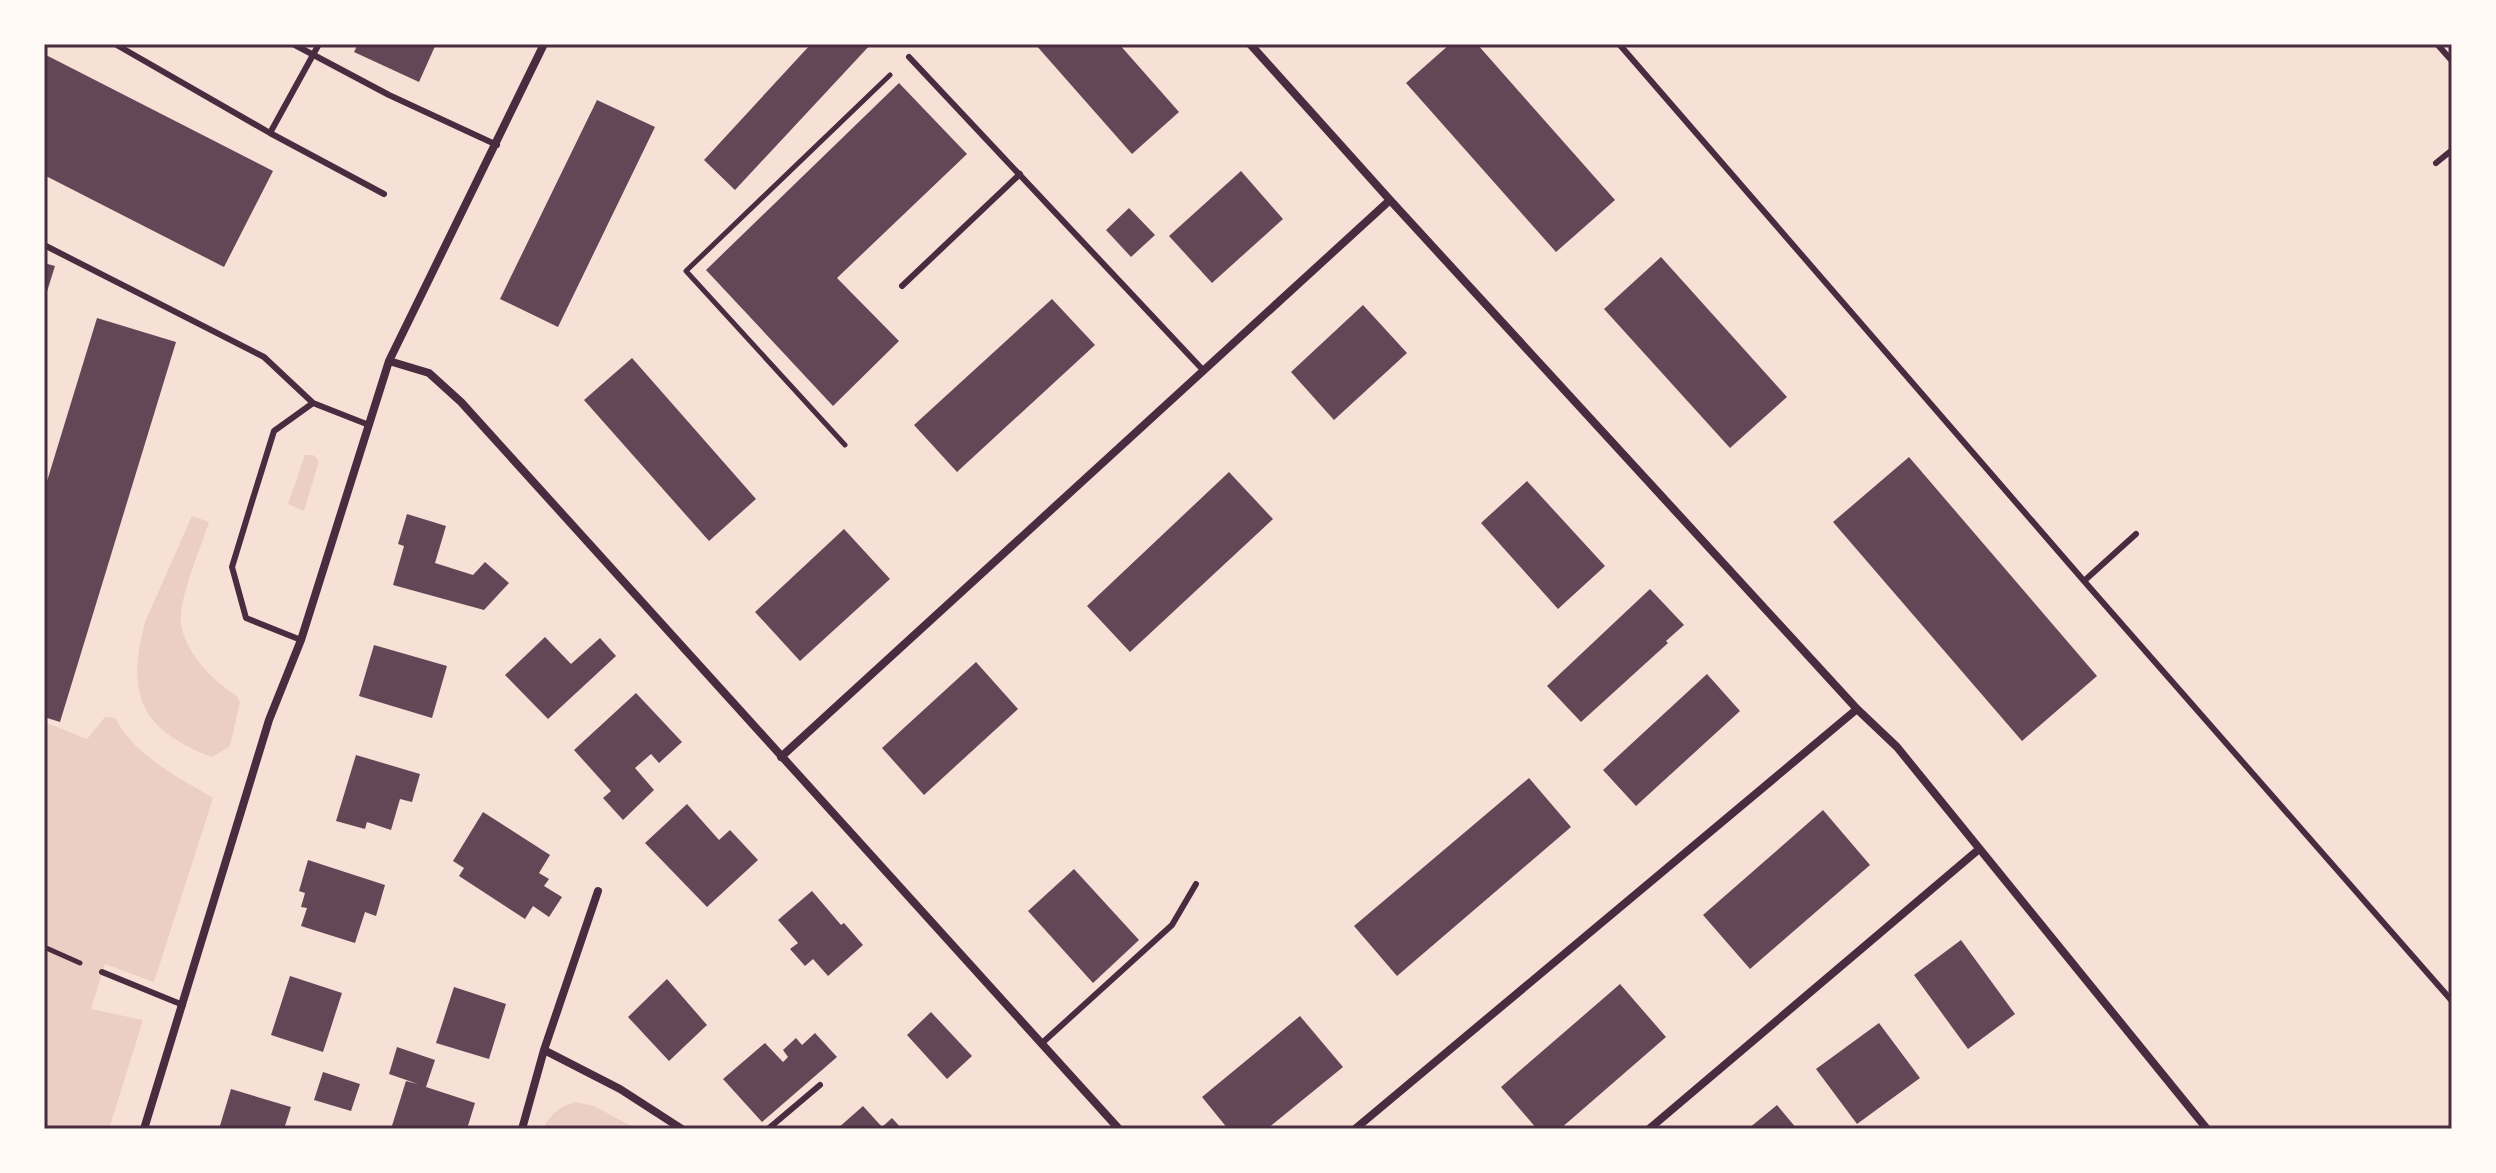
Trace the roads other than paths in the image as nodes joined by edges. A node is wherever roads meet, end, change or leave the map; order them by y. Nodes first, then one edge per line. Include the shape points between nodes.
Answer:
1 (115, 44) edge
2 (293, 44) edge
3 (319, 44) edge
4 (544, 44) edge
5 (1250, 44) edge
6 (1619, 44) edge
7 (2437, 44) edge
8 (315, 54) junction
9 (909, 57) road end
10 (2452, 61) edge
11 (270, 133) junction
12 (497, 145) junction
13 (2452, 150) edge
14 (2436, 163) dead end
15 (1020, 174) junction
16 (384, 194) dead end
17 (1390, 200) junction
18 (44, 245) edge
19 (902, 286) dead end
20 (389, 361) junction
21 (1203, 370) junction
22 (313, 403) junction
23 (369, 425) junction
24 (2136, 534) dead end
25 (2084, 581) junction
26 (301, 640) junction
27 (1857, 709) junction
28 (781, 757) junction
29 (1978, 850) junction
30 (1196, 884) dead end
31 (598, 891) dead end
32 (102, 972) road end
33 (2452, 1001) edge
34 (183, 1005) junction
35 (1040, 1044) junction
36 (544, 1050) junction
37 (820, 1085) dead end
38 (144, 1129) edge
39 (522, 1129) edge
40 (682, 1129) edge
41 (768, 1129) edge
42 (1119, 1129) edge
43 (1355, 1129) edge
44 (1649, 1129) edge
45 (2207, 1129) edge

1 - 11 lane
2 - 8 lane
3 - 8 lane
4 - 12 street
5 - 17 street
6 - 25 lane
7 - 10 lane
8 - 11 lane
8 - 12 lane
9 - 15 lane
11 - 16 lane
12 - 20 street
13 - 14 lane
15 - 19 lane
15 - 21 lane
17 - 21 street
17 - 27 street
18 - 22 lane via 264,357
20 - 23 street
20 - 28 street via 429,373 461,402
21 - 28 street
22 - 23 lane
22 - 26 lane via 274,431 232,567 246,618
23 - 26 street
24 - 25 lane
25 - 33 lane
26 - 34 street via 269,720
27 - 29 street via 1897,747
27 - 43 street
28 - 35 street
29 - 44 street
29 - 45 street
30 - 35 lane via 1172,925
31 - 36 street
32 - 34 lane
34 - 38 street
35 - 42 street
36 - 39 street
36 - 40 street
37 - 41 lane

